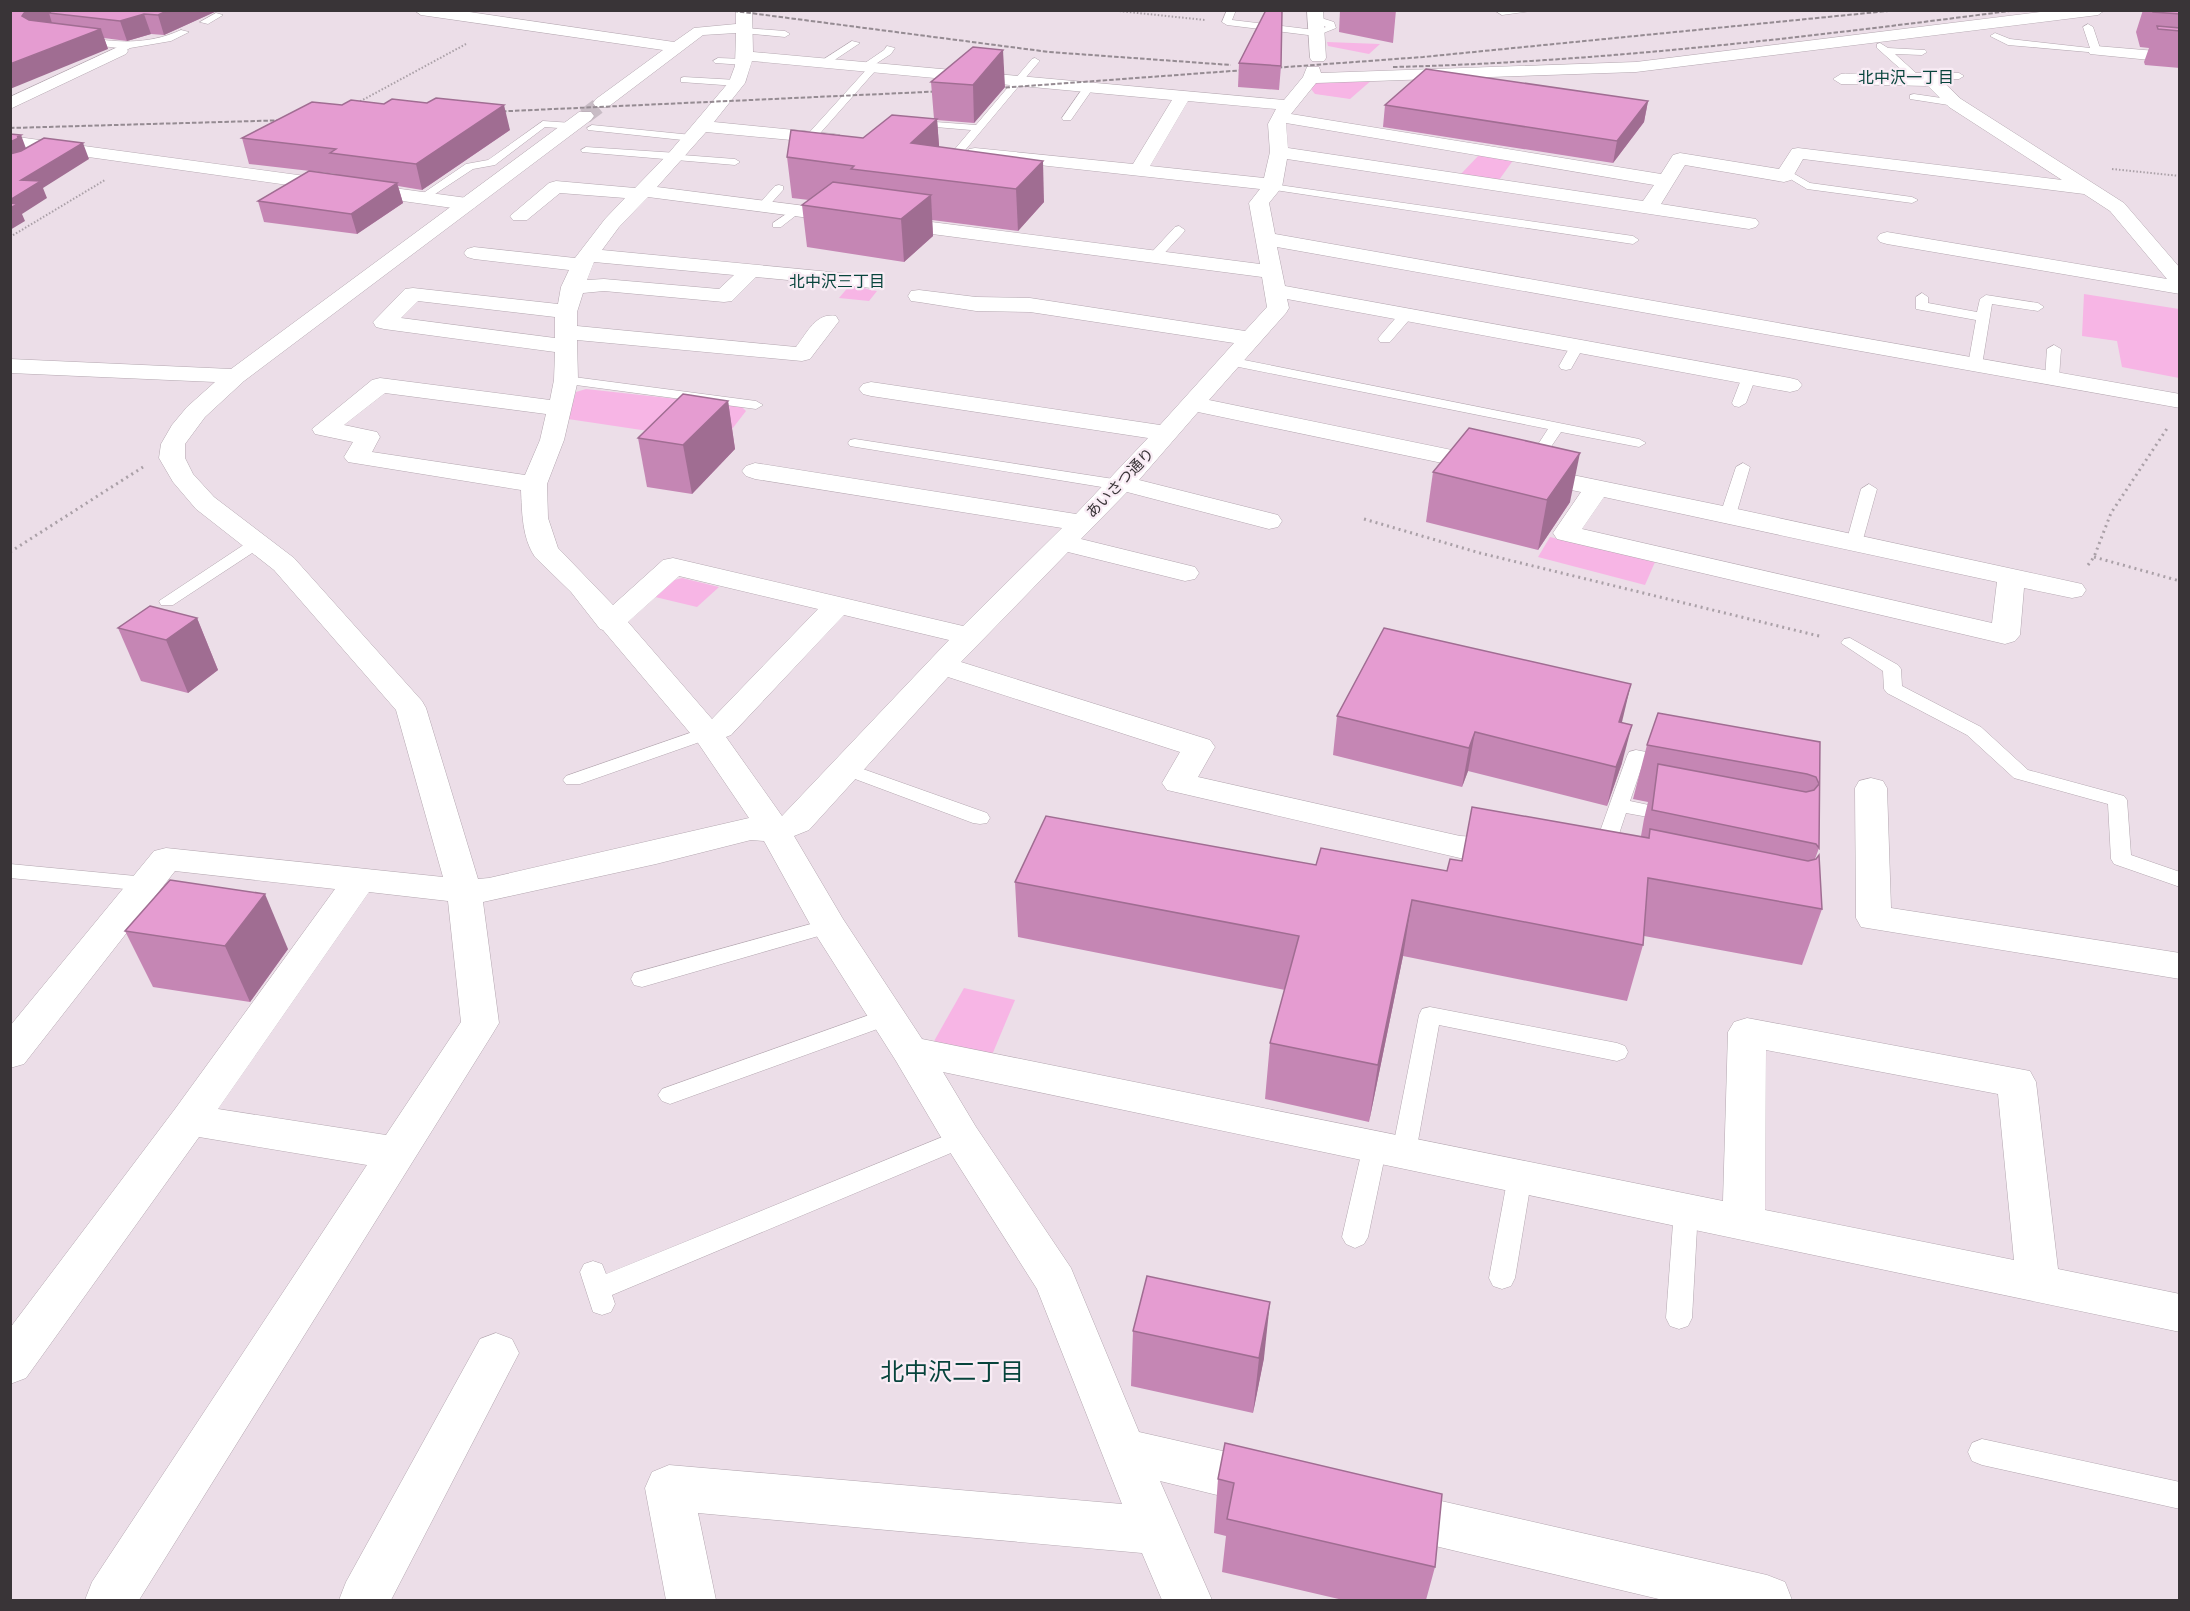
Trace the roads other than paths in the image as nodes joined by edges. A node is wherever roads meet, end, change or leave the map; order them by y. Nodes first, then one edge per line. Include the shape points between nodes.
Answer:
1 (421, 10) edge
2 (1232, 10) edge
3 (1498, 10) edge
4 (1534, 10) edge
5 (2098, 10) edge
6 (219, 15) dead end
7 (1315, 21) edge
8 (205, 22) dead end
9 (745, 23) edge
10 (2088, 27) dead end
11 (184, 32) dead end
12 (785, 34) dead end
13 (1995, 36) dead end
14 (2056, 37) dead end
15 (71, 39) edge
16 (855, 43) dead end
17 (675, 47) junction
18 (124, 48) junction
19 (890, 48) dead end
20 (2074, 48) junction
21 (1922, 51) dead end
22 (2096, 51) junction
23 (2180, 58) edge
24 (745, 59) junction
25 (718, 61) dead end
26 (1035, 61) dead end
27 (824, 63) junction
28 (869, 67) junction
29 (1314, 69) junction
30 (1959, 76) dead end
31 (1916, 78) junction
32 (1841, 79) dead end
33 (684, 80) dead end
34 (1017, 80) junction
35 (737, 83) junction
36 (1089, 87) junction
37 (1183, 96) junction
38 (1914, 97) dead end
39 (602, 103) tunnel mouth
40 (1955, 103) junction
41 (10, 104) edge
42 (1283, 111) junction
43 (1067, 118) dead end
44 (907, 122) edge
45 (583, 123) junction
46 (978, 128) junction
47 (696, 132) junction
48 (811, 137) junction
49 (10, 141) edge
50 (855, 141) edge
51 (52, 147) junction
52 (935, 149) edge
53 (586, 150) dead end
54 (958, 152) junction
55 (1279, 152) junction
56 (676, 157) junction
57 (32, 158) edge
58 (735, 162) dead end
59 (1138, 171) junction
60 (1786, 172) junction
61 (934, 180) edge
62 (1666, 181) junction
63 (1272, 186) junction
64 (779, 188) dead end
65 (2090, 189) junction
66 (641, 192) junction
67 (422, 198) junction
68 (1912, 200) dead end
69 (467, 204) junction
70 (762, 207) junction
71 (1649, 207) junction
72 (795, 211) junction
73 (520, 216) dead end
74 (1749, 222) dead end
75 (777, 225) dead end
76 (1179, 230) dead end
77 (1887, 238) dead end
78 (1266, 239) junction
79 (1633, 240) dead end
80 (474, 253) dead end
81 (1154, 257) junction
82 (584, 260) junction
83 (751, 270) junction
84 (1273, 281) junction
85 (872, 282) dead end
86 (2180, 282) edge
87 (572, 287) junction
88 (2180, 288) edge
89 (919, 296) dead end
90 (1922, 297) dead end
91 (2038, 307) dead end
92 (1405, 316) junction
93 (1983, 317) junction
94 (828, 321) dead end
95 (565, 330) junction
96 (1251, 339) junction
97 (1385, 339) dead end
98 (2054, 349) dead end
99 (1229, 361) junction
100 (1975, 365) junction
101 (10, 366) edge
102 (236, 376) junction
103 (1749, 377) junction
104 (2052, 378) junction
105 (566, 380) junction
106 (1790, 385) dead end
107 (871, 389) dead end
108 (1739, 403) dead end
109 (1192, 404) junction
110 (756, 405) dead end
111 (559, 408) junction
112 (2175, 411) edge
113 (1557, 426) junction
114 (1168, 434) junction
115 (855, 443) dead end
116 (1639, 443) dead end
117 (1743, 467) dead end
118 (755, 471) dead end
119 (1526, 473) junction
120 (534, 484) junction
121 (1121, 484) junction
122 (1597, 488) junction
123 (1869, 489) dead end
124 (1728, 515) junction
125 (1269, 521) dead end
126 (1082, 523) junction
127 (257, 543) junction
128 (1063, 543) junction
129 (1854, 543) junction
130 (1185, 573) dead end
131 (2011, 578) junction
132 (2072, 590) road end
133 (167, 601) dead end
134 (838, 605) junction
135 (610, 623) junction
136 (969, 636) junction
137 (1850, 643) road end
138 (943, 666) junction
139 (707, 733) junction
140 (1693, 766) edge
141 (846, 769) junction
142 (573, 780) dead end
143 (1871, 788) dead end
144 (1619, 806) junction
145 (980, 818) dead end
146 (1687, 819) edge
147 (775, 831) junction
148 (1540, 852) edge
149 (1594, 859) edge
150 (10, 871) edge
151 (360, 879) junction
152 (2180, 880) edge
153 (146, 884) junction
154 (464, 891) junction
155 (829, 926) junction
156 (2180, 966) edge
157 (642, 979) dead end
158 (886, 1017) junction
159 (23, 1022) edge
160 (910, 1051) junction
161 (1617, 1052) dead end
162 (10, 1054) edge
163 (670, 1095) dead end
164 (189, 1120) junction
165 (962, 1138) junction
166 (1389, 1149) junction
167 (395, 1153) junction
168 (1520, 1176) junction
169 (1686, 1210) junction
170 (1744, 1222) junction
171 (1355, 1237) dead end
172 (1502, 1278) dead end
173 (2038, 1282) junction
174 (598, 1288) dead end
175 (2180, 1312) edge
176 (1679, 1318) dead end
177 (496, 1353) dead end
178 (10, 1364) edge
179 (1123, 1450) junction
180 (1982, 1452) dead end
181 (1307, 1493) edge
182 (2180, 1496) edge
183 (1353, 1504) edge
184 (1158, 1531) junction
185 (111, 1600) edge
186 (364, 1600) edge
187 (691, 1600) edge
188 (1186, 1600) edge
189 (1767, 1600) edge

1 - 17 street
2 - 7 lane via 1227,22
3 - 4 lane
5 - 29 street via 1636,67 1369,78
6 - 8 lane
7 - 29 street
9 - 12 lane
9 - 17 street via 699,31
9 - 24 street
10 - 22 lane
11 - 18 lane
13 - 20 lane via 2008,42
14 - 20 lane
15 - 18 lane
16 - 27 lane
17 - 39 street
18 - 41 street
19 - 28 lane
20 - 22 lane
21 - 31 lane via 1883,48
22 - 23 street
24 - 25 lane
24 - 27 street
24 - 35 street
26 - 34 lane
27 - 28 street
28 - 34 street
28 - 48 lane
29 - 42 street
30 - 31 lane
31 - 32 street
31 - 40 street via 1933,82
33 - 35 lane
34 - 36 street
34 - 46 lane
35 - 47 street
36 - 37 street
36 - 43 lane
37 - 42 street
37 - 59 street
38 - 40 lane
40 - 65 street
42 - 55 street, あいさつ通り via 1277,124
42 - 62 street
44 - 46 lane
45 - 47 lane
45 - 67 lane via 543,124 491,163 470,166
45 - 69 street
46 - 54 lane
47 - 48 street
47 - 56 street
48 - 50 street
49 - 51 street
51 - 57 lane
51 - 67 street
52 - 54 street
53 - 56 lane
54 - 59 street
54 - 61 lane
55 - 63 street, あいさつ通り
55 - 71 street
56 - 58 lane
56 - 66 street
59 - 63 street
60 - 62 street via 1784,176 1680,159
60 - 65 street via 1798,153 1852,150
60 - 68 lane via 1807,186
62 - 71 street
63 - 78 street, あいさつ通り via 1259,203
63 - 79 lane
64 - 70 lane
65 - 86 street via 2117,207
66 - 70 street
66 - 73 street via 556,187
66 - 82 street
67 - 69 street
69 - 102 street
70 - 72 street
71 - 74 street
72 - 75 lane
72 - 81 street
76 - 81 lane
77 - 88 street
78 - 84 street, あいさつ通り
78 - 100 street
80 - 82 street
81 - 84 street
82 - 83 street
82 - 87 street
83 - 85 street
83 - 87 street via 724,296 604,285
84 - 92 street
84 - 96 street, あいさつ通り via 1278,308
87 - 95 street
89 - 96 street via 976,304 1030,305
90 - 93 lane via 1921,306
91 - 93 lane via 1986,299
92 - 97 lane
92 - 103 street via 1571,356
93 - 100 lane
94 - 95 street via 802,354
95 - 95 street via 413,294 384,322
95 - 105 street
96 - 99 street, あいさつ通り
98 - 104 lane
99 - 109 street, あいさつ通り
99 - 113 lane
100 - 104 street
101 - 102 street
102 - 127 street via 181,430 173,444 172,458 182,477 205,503
103 - 106 street
103 - 108 lane
104 - 112 street
105 - 110 lane
105 - 111 street
107 - 114 street
109 - 114 street, あいさつ通り
109 - 119 street
111 - 120 street via 552,441
111 - 120 street via 380,385 324,429 368,437 357,457
113 - 116 lane
113 - 119 lane
114 - 121 street, あいさつ通り
115 - 121 lane
117 - 124 lane
118 - 126 street
119 - 122 street
120 - 135 street via 535,518 545,551 581,586
121 - 125 street
121 - 126 street, あいさつ通り
122 - 124 street
122 - 131 street via 1566,533 2018,638
123 - 129 lane
124 - 129 street
126 - 128 street, あいさつ通り
127 - 133 lane
127 - 154 street via 284,564 411,708
128 - 130 street
128 - 136 street, あいさつ通り
129 - 131 street
131 - 132 street
134 - 135 street via 673,566
134 - 136 street
134 - 139 street via 720,728
135 - 139 street
136 - 138 street, あいさつ通り
137 - 152 lane via 1892,669 1893,689 1974,731 2021,774 2117,800 2121,859
138 - 141 street, あいさつ通り
138 - 148 street via 1199,747 1178,783 1460,847
139 - 142 lane
139 - 147 street
140 - 144 lane via 1636,756
141 - 145 lane
141 - 147 street, あいさつ通り via 796,822
143 - 156 street via 1874,918
144 - 146 lane
144 - 149 lane via 1608,837
147 - 154 street via 751,829 501,888
147 - 155 street
150 - 153 lane
151 - 153 street via 166,859
151 - 154 street
151 - 164 street
153 - 159 street
154 - 167 street via 480,1023
155 - 157 lane
155 - 158 street
158 - 160 street
158 - 163 lane
159 - 162 street
160 - 165 street
160 - 166 street
161 - 166 lane via 1430,1015
164 - 167 street
164 - 178 street
165 - 174 lane
165 - 179 street via 1056,1281
166 - 168 street
166 - 171 lane
167 - 185 street
168 - 169 street
168 - 172 lane
169 - 170 street
169 - 176 lane
170 - 173 street
170 - 173 street via 1747,1032 2016,1082
173 - 175 street
177 - 186 street
179 - 181 street
179 - 184 street
180 - 182 lane
183 - 189 street
184 - 187 street via 669,1488
184 - 188 street

